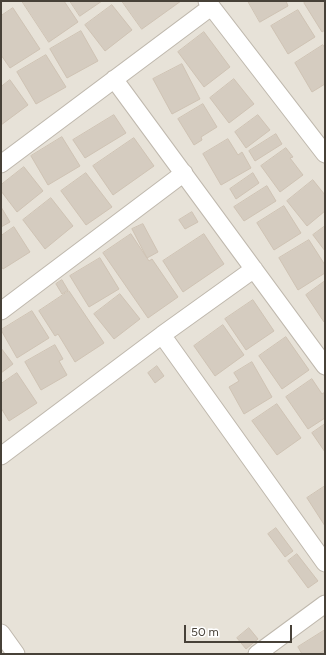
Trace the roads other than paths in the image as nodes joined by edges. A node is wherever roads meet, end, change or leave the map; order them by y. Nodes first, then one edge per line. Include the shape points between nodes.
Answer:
1 (209, 4) edge
2 (114, 80) junction
3 (325, 154) edge
4 (1, 164) edge
5 (184, 173) junction
6 (254, 269) junction
7 (1, 311) edge
8 (162, 335) junction
9 (325, 366) edge
10 (1, 456) edge
11 (325, 563) edge
12 (325, 604) edge
13 (1, 633) edge
14 (16, 654) edge
15 (257, 654) edge

1 - 2 street
1 - 3 street
2 - 4 street
2 - 5 street
5 - 6 street
5 - 7 street
6 - 8 street
6 - 9 street
8 - 10 street
8 - 11 street
12 - 15 street
13 - 14 street

